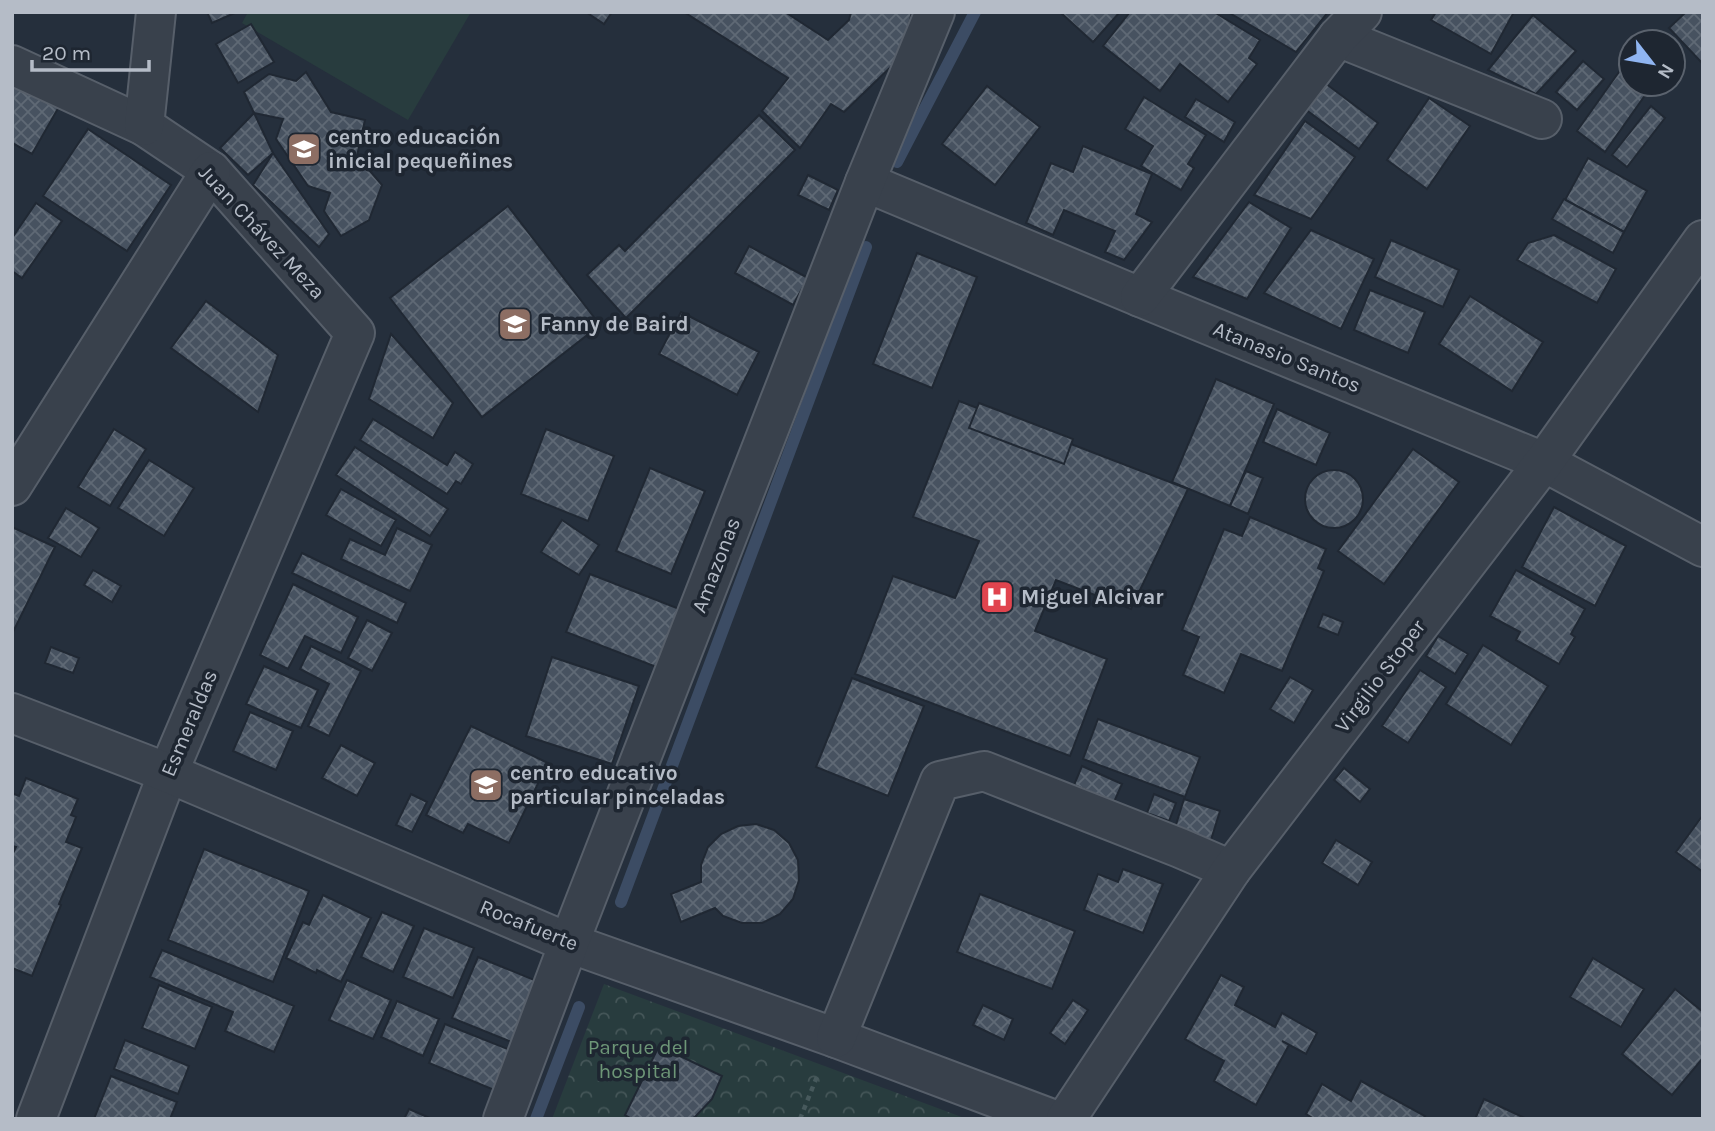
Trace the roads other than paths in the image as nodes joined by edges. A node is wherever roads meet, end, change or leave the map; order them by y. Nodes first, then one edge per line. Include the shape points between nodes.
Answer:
1 (156, 12) edge
2 (935, 12) edge
3 (1350, 25) edge
4 (12, 65) edge
5 (1542, 119) dead end
6 (144, 126) junction
7 (211, 171) junction
8 (865, 182) junction
9 (1703, 240) edge
10 (1140, 297) junction
11 (355, 332) joint
12 (1544, 461) junction
13 (12, 486) edge
14 (1703, 547) edge
15 (12, 713) edge
16 (168, 773) junction
17 (1231, 870) junction
18 (569, 943) junction
19 (836, 1038) junction
20 (36, 1119) edge
21 (503, 1119) edge
22 (1052, 1119) edge
23 (1066, 1119) edge

1 - 6 street
2 - 8 street, Amazonas
3 - 5 street
3 - 10 street
4 - 6 street, Juan Chávez Meza
6 - 7 street, Juan Chávez Meza
7 - 11 street, Juan Chávez Meza
7 - 13 street
8 - 10 street, Atanasio Santos
8 - 18 street, Amazonas
9 - 12 street, Virgilio Stoper
10 - 12 street, Atanasio Santos
11 - 16 street, Esmeraldas
12 - 14 street, Atanasio Santos
12 - 17 street, Virgilio Stoper
15 - 16 street, Rocafuerte
16 - 18 street, Rocafuerte
16 - 20 street, Esmeraldas
17 - 19 street via 984,771 940,780
17 - 23 street, Virgilio Stoper
18 - 19 street, Rocafuerte
18 - 21 street, Amazonas
19 - 22 street, Rocafuerte

